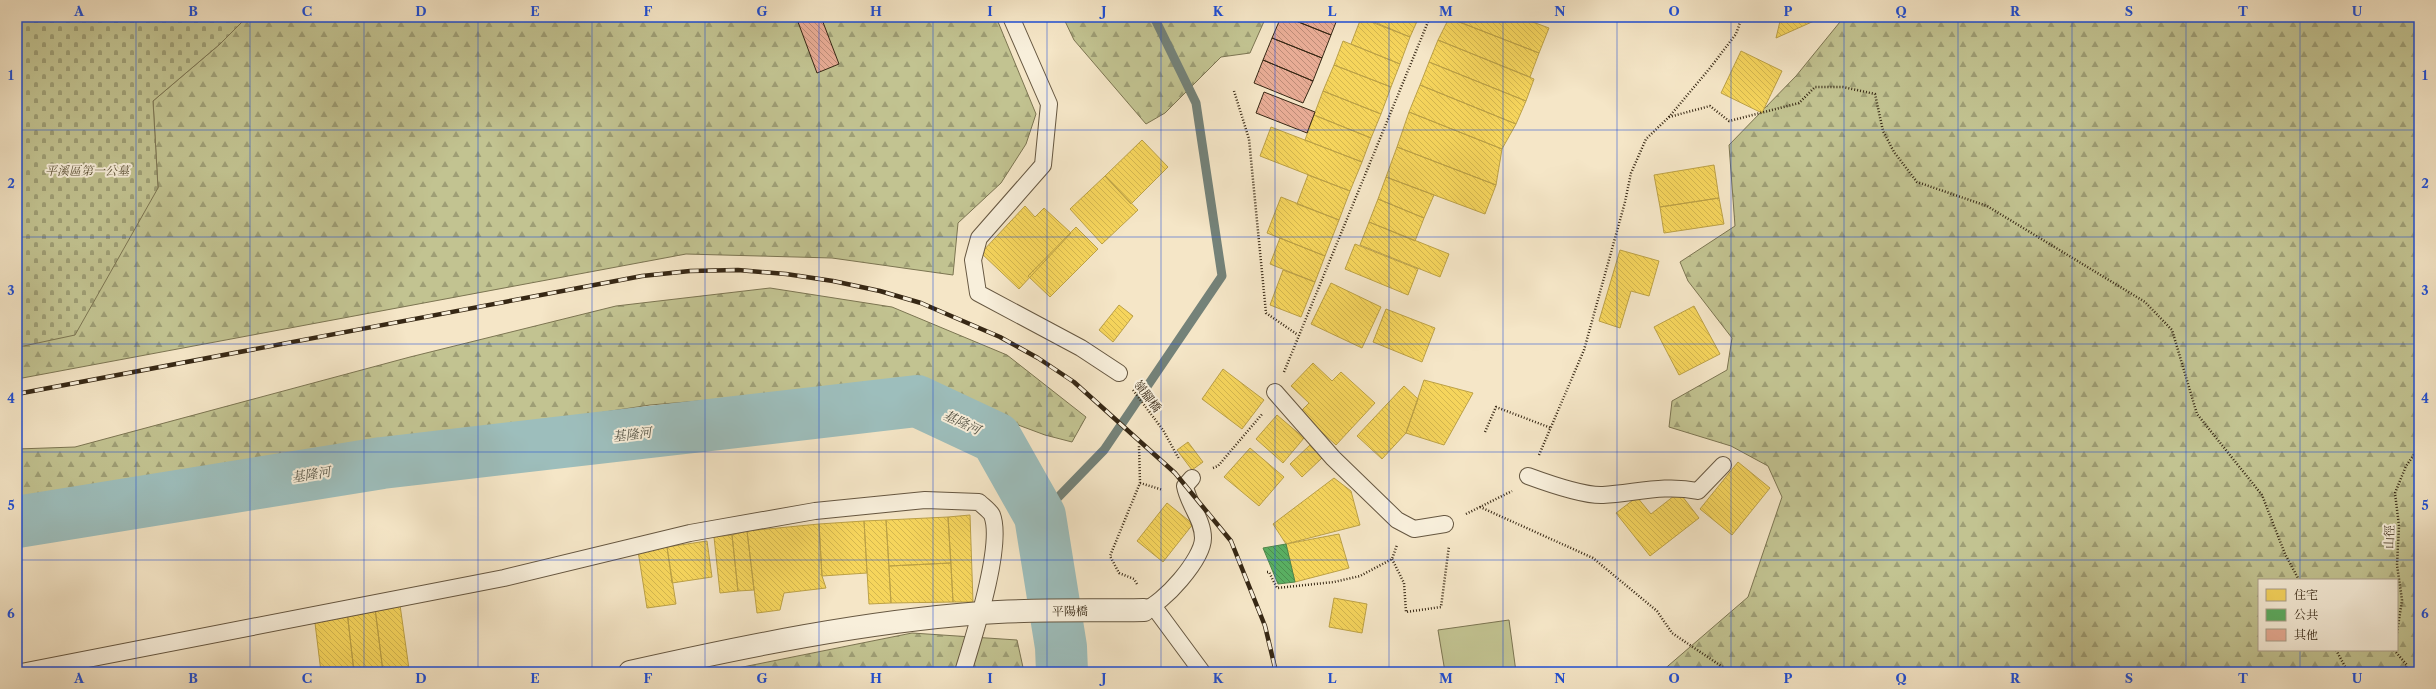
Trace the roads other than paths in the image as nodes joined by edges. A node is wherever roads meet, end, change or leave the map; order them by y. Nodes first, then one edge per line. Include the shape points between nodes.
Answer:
1 (1011, 17) edge
2 (1119, 373) road end
3 (1275, 392) road end
4 (1723, 465) dead end
5 (1187, 472) road end
6 (1528, 476) road end
7 (1445, 524) road end
8 (1149, 608) junction
9 (988, 613) junction
10 (21, 672) edge
11 (630, 672) edge
12 (963, 672) edge
13 (1202, 672) edge

1 - 2 lane via 1049,104 1042,165 979,238 973,260 978,293 1082,348
3 - 7 lane via 1333,458 1397,520 1414,529
4 - 6 lane via 1698,491 1650,488 1602,495 1556,486
5 - 8 lane via 1187,498 1198,517 1203,539 1192,566
8 - 9 street, 平陽橋
8 - 13 lane
9 - 10 lane via 995,542 992,515 979,502 925,500 815,511 690,533 504,578
9 - 11 street, 平陽橋 via 902,621 745,646
9 - 12 lane

